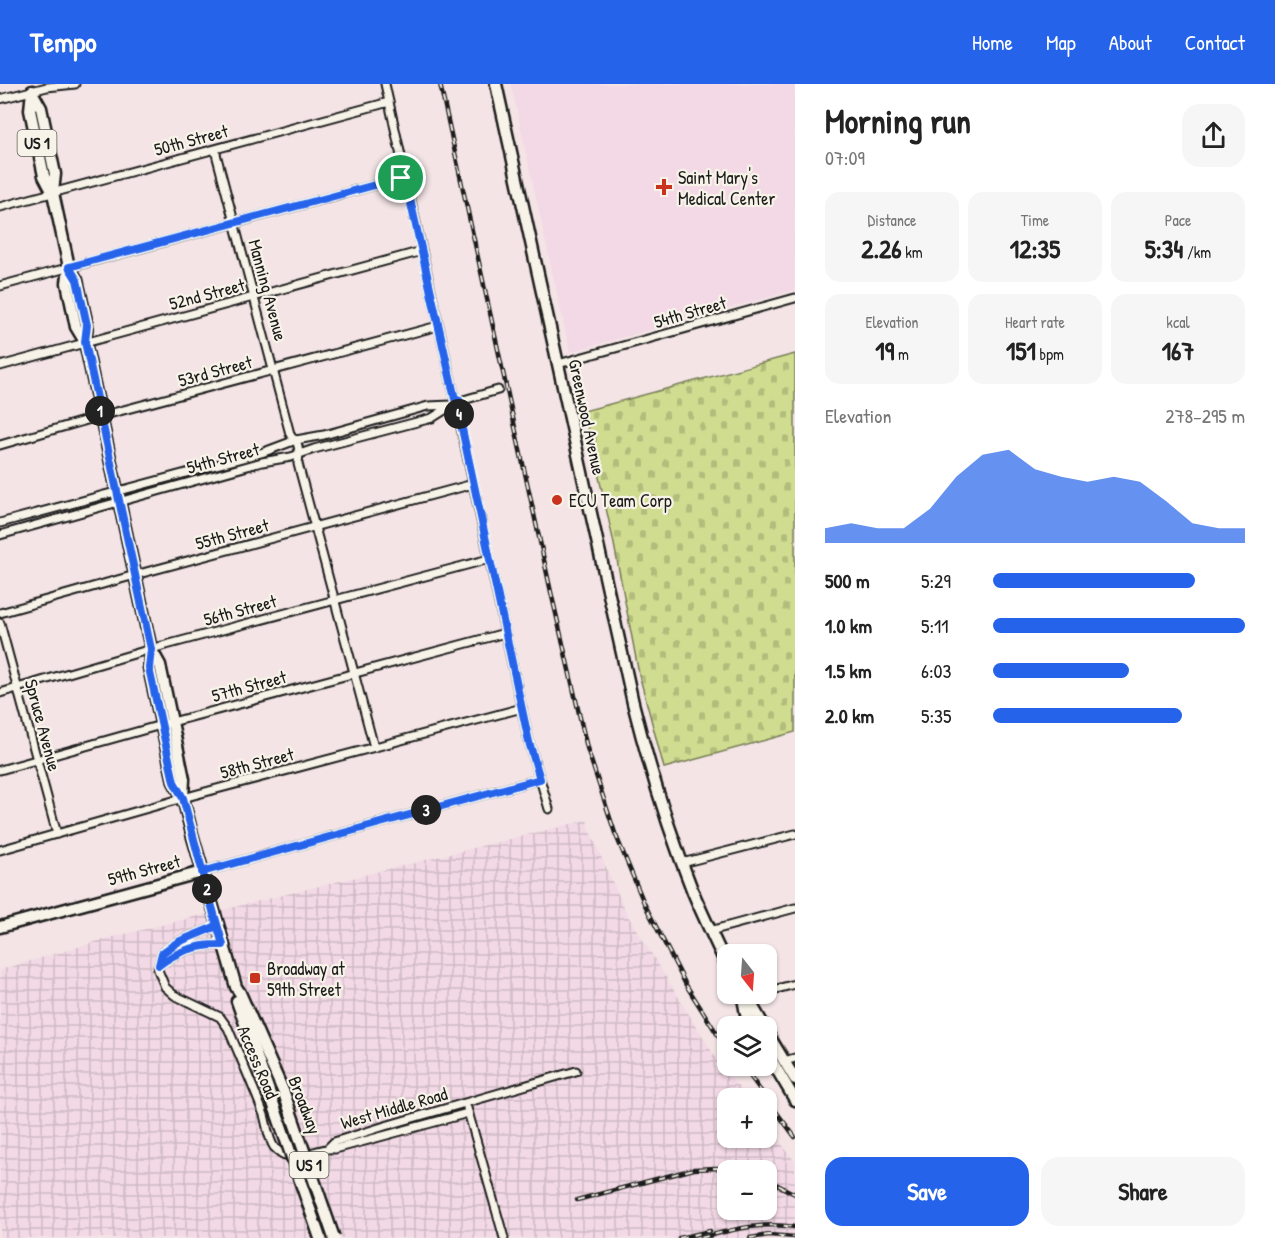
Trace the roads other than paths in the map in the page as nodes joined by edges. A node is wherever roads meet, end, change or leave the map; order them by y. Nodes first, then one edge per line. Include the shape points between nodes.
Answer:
1 (75, 84) edge
2 (385, 84) edge
3 (496, 84) edge
4 (31, 87) edge
5 (0, 99) edge
6 (389, 102) junction
7 (215, 150) junction
8 (405, 177) junction
9 (53, 193) junction
10 (0, 207) edge
11 (234, 223) junction
12 (422, 252) junction
13 (69, 267) junction
14 (0, 286) edge
15 (254, 297) junction
16 (795, 298) edge
17 (438, 326) junction
18 (85, 342) junction
19 (558, 364) junction
20 (0, 366) edge
21 (274, 371) junction
22 (498, 390) dead end
23 (455, 404) junction
24 (101, 416) junction
25 (292, 440) junction
26 (0, 445) edge
27 (296, 458) junction
28 (473, 484) junction
29 (118, 496) junction
30 (0, 523) edge
31 (315, 527) junction
32 (0, 535) edge
33 (489, 559) junction
34 (135, 575) junction
35 (335, 601) junction
36 (0, 613) edge
37 (0, 623) edge
38 (506, 633) junction
39 (151, 649) junction
40 (355, 674) junction
41 (18, 688) junction
42 (0, 693) edge
43 (522, 708) junction
44 (166, 723) junction
45 (374, 747) junction
46 (37, 760) junction
47 (0, 770) edge
48 (540, 779) junction
49 (183, 798) junction
50 (549, 809) dead end
51 (57, 834) junction
52 (795, 834) edge
53 (0, 850) edge
54 (682, 863) junction
55 (202, 872) junction
56 (795, 908) edge
57 (217, 926) junction
58 (0, 927) edge
59 (710, 931) junction
60 (223, 945) junction
61 (717, 945) edge
62 (159, 965) junction
63 (795, 984) edge
64 (236, 987) junction
65 (777, 989) edge
66 (777, 1049) edge
67 (795, 1058) edge
68 (784, 1061) junction
69 (777, 1070) edge
70 (576, 1071) dead end
71 (795, 1079) edge
72 (795, 1100) edge
73 (465, 1103) junction
74 (468, 1113) junction
75 (328, 1148) junction
76 (320, 1238) edge
77 (334, 1238) edge
78 (504, 1238) edge

1 - 4 street
2 - 6 street
3 - 19 main road, Greenwood Avenue
4 - 5 street
4 - 9 main road, Broadway / US 1 via 30,110 44,176
6 - 7 street, 50th Street
6 - 8 street
7 - 9 street, 50th Street
7 - 11 street, Manning Avenue
8 - 11 street
8 - 12 street
9 - 10 street, 50th Street
9 - 13 main road, Broadway / US 1
11 - 13 street
11 - 15 street, Manning Avenue
12 - 15 street, 52nd Street
12 - 17 street
13 - 14 street
13 - 18 main road, Broadway / US 1 via 77,280 87,325
15 - 18 street, 52nd Street
15 - 21 street, Manning Avenue
16 - 19 street, 54th Street
17 - 21 street, 53rd Street
17 - 23 street
18 - 20 street, 52nd Street
18 - 24 main road, Broadway / US 1
19 - 54 main road, Greenwood Avenue via 633,703
21 - 24 street, 53rd Street
21 - 25 street, Manning Avenue
22 - 23 street, 54th Street
23 - 25 street, 54th Street via 429,406
23 - 27 street, 54th Street via 432,418 314,449
23 - 28 street
24 - 26 street, 53rd Street
24 - 29 main road, Broadway / US 1
25 - 27 street, Manning Avenue
25 - 29 street, 54th Street
27 - 29 street, 54th Street via 262,462
27 - 31 street, Manning Avenue
28 - 31 street, 55th Street
28 - 33 street
29 - 30 street, 54th Street
29 - 32 street, 54th Street
29 - 34 main road, Broadway / US 1
31 - 34 street, 55th Street
31 - 35 street, Manning Avenue
33 - 35 street, 56th Street
33 - 38 street
34 - 36 street, 55th Street
34 - 39 main road, Broadway / US 1
35 - 39 street, 56th Street
35 - 40 street, Manning Avenue
37 - 41 street, Spruce Avenue
38 - 40 street, 57th Street
38 - 43 street
39 - 41 street, 56th Street
39 - 44 main road, Broadway / US 1 via 149,668
40 - 44 street, 57th Street
40 - 45 street, Manning Avenue
41 - 42 street, 56th Street
41 - 46 street, Spruce Avenue
43 - 45 street, 58th Street
43 - 48 street
44 - 46 street, 57th Street
44 - 49 main road, Broadway / US 1 via 174,782
45 - 49 street, 58th Street
46 - 47 street, 57th Street
46 - 51 street, Spruce Avenue
48 - 50 street
48 - 55 street, 59th Street
49 - 51 street, 58th Street
49 - 55 main road, Broadway / US 1
51 - 53 street, 58th Street
52 - 54 street
54 - 59 main road, Greenwood Avenue
55 - 57 main road, Broadway / US 1
55 - 58 main road, 59th Street
56 - 59 street
57 - 60 main road, Broadway / US 1
57 - 62 street via 178,942 162,953
59 - 61 main road, Greenwood Avenue
60 - 62 street via 191,949
60 - 64 main road, Broadway / US 1
62 - 75 street, Access Road via 165,987 174,996 220,1017 228,1028 274,1147 285,1155 296,1156
63 - 65 street
64 - 76 main road, Broadway / US 1, bridge via 234,992
64 - 77 main road, Broadway / US 1, bridge via 284,1093
66 - 68 main road
67 - 68 street
68 - 71 main road
69 - 72 main road
70 - 73 street, West Middle Road
73 - 74 street
73 - 75 street, West Middle Road via 334,1142
74 - 75 street, West Middle Road
74 - 78 street

